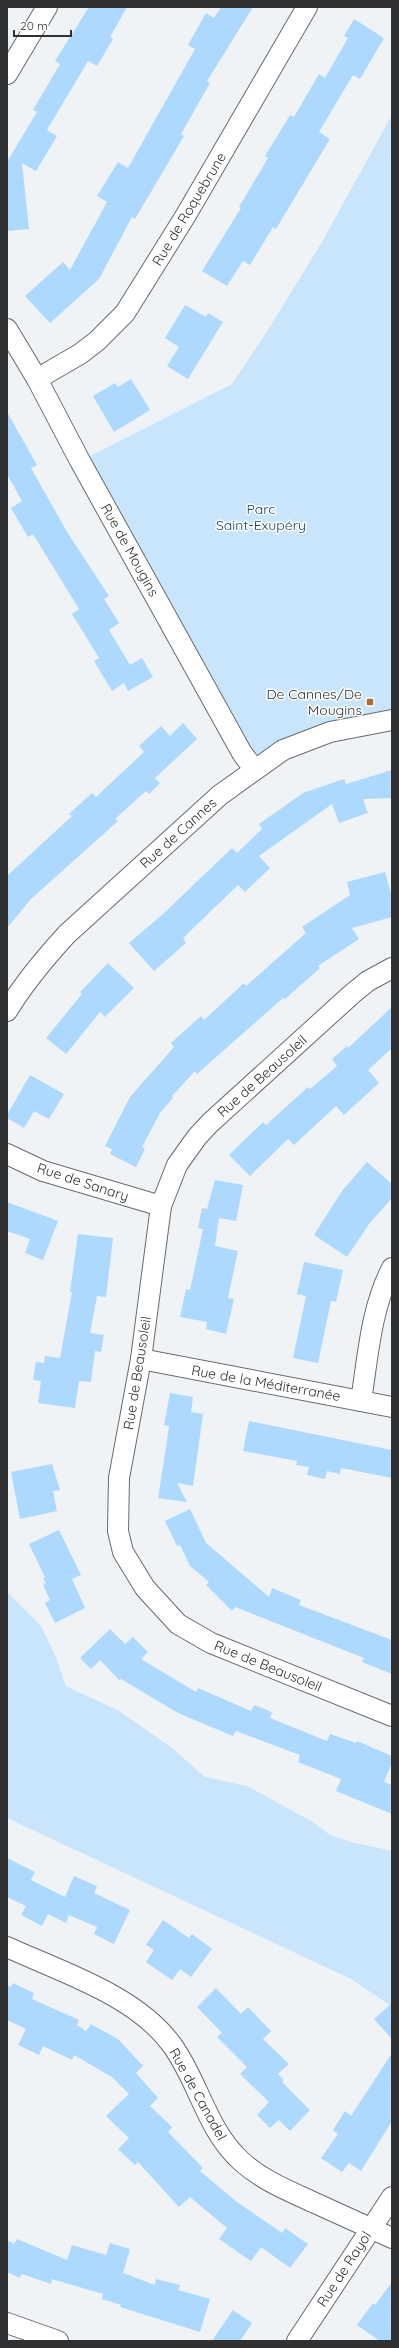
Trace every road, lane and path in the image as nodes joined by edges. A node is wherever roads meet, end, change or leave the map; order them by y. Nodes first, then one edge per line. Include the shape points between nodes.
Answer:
1 (47, 7) edge
2 (307, 7) edge
3 (7, 74) edge
4 (7, 329) edge
5 (37, 379) junction
6 (392, 720) edge
7 (254, 770) junction
8 (392, 968) edge
9 (7, 1011) edge
10 (7, 1154) edge
11 (161, 1206) junction
12 (392, 1268) edge
13 (141, 1360) junction
14 (361, 1400) junction
15 (392, 1407) edge
16 (392, 1716) edge
17 (7, 1947) edge
18 (392, 2197) edge
19 (370, 2228) junction
20 (392, 2238) edge
21 (7, 2323) edge
22 (36, 2338) edge
23 (58, 2341) edge
24 (297, 2341) edge

1 - 3 street
2 - 5 street, Rue de Roquebrune via 186,215 125,313 80,354
4 - 5 street, Rue de Mougins
5 - 7 street, Rue de Mougins via 238,746
6 - 7 street, Rue de Cannes via 351,727 307,740 283,750
7 - 9 street, Rue de Cannes via 220,795 67,934 40,965
8 - 11 street, Rue de Beausoleil via 368,981 352,994 210,1123 177,1166
10 - 11 street, Rue de Sanary via 43,1171
11 - 13 street, Rue de Beausoleil
12 - 14 street via 383,1284 376,1306
13 - 14 street, Rue de la Méditerranée
13 - 16 street, Rue de Beausoleil via 119,1478 117,1508 118,1531 123,1552 145,1588 178,1624 211,1643
14 - 15 street, Rue de la Méditerranée
17 - 19 street, Rue de Canadel via 101,1990 148,2019 172,2046 219,2136 242,2162 275,2185
18 - 19 street, Rue de Rayol
19 - 20 street, Rue de Canadel
19 - 24 street, Rue de Rayol
21 - 22 street
22 - 23 street

